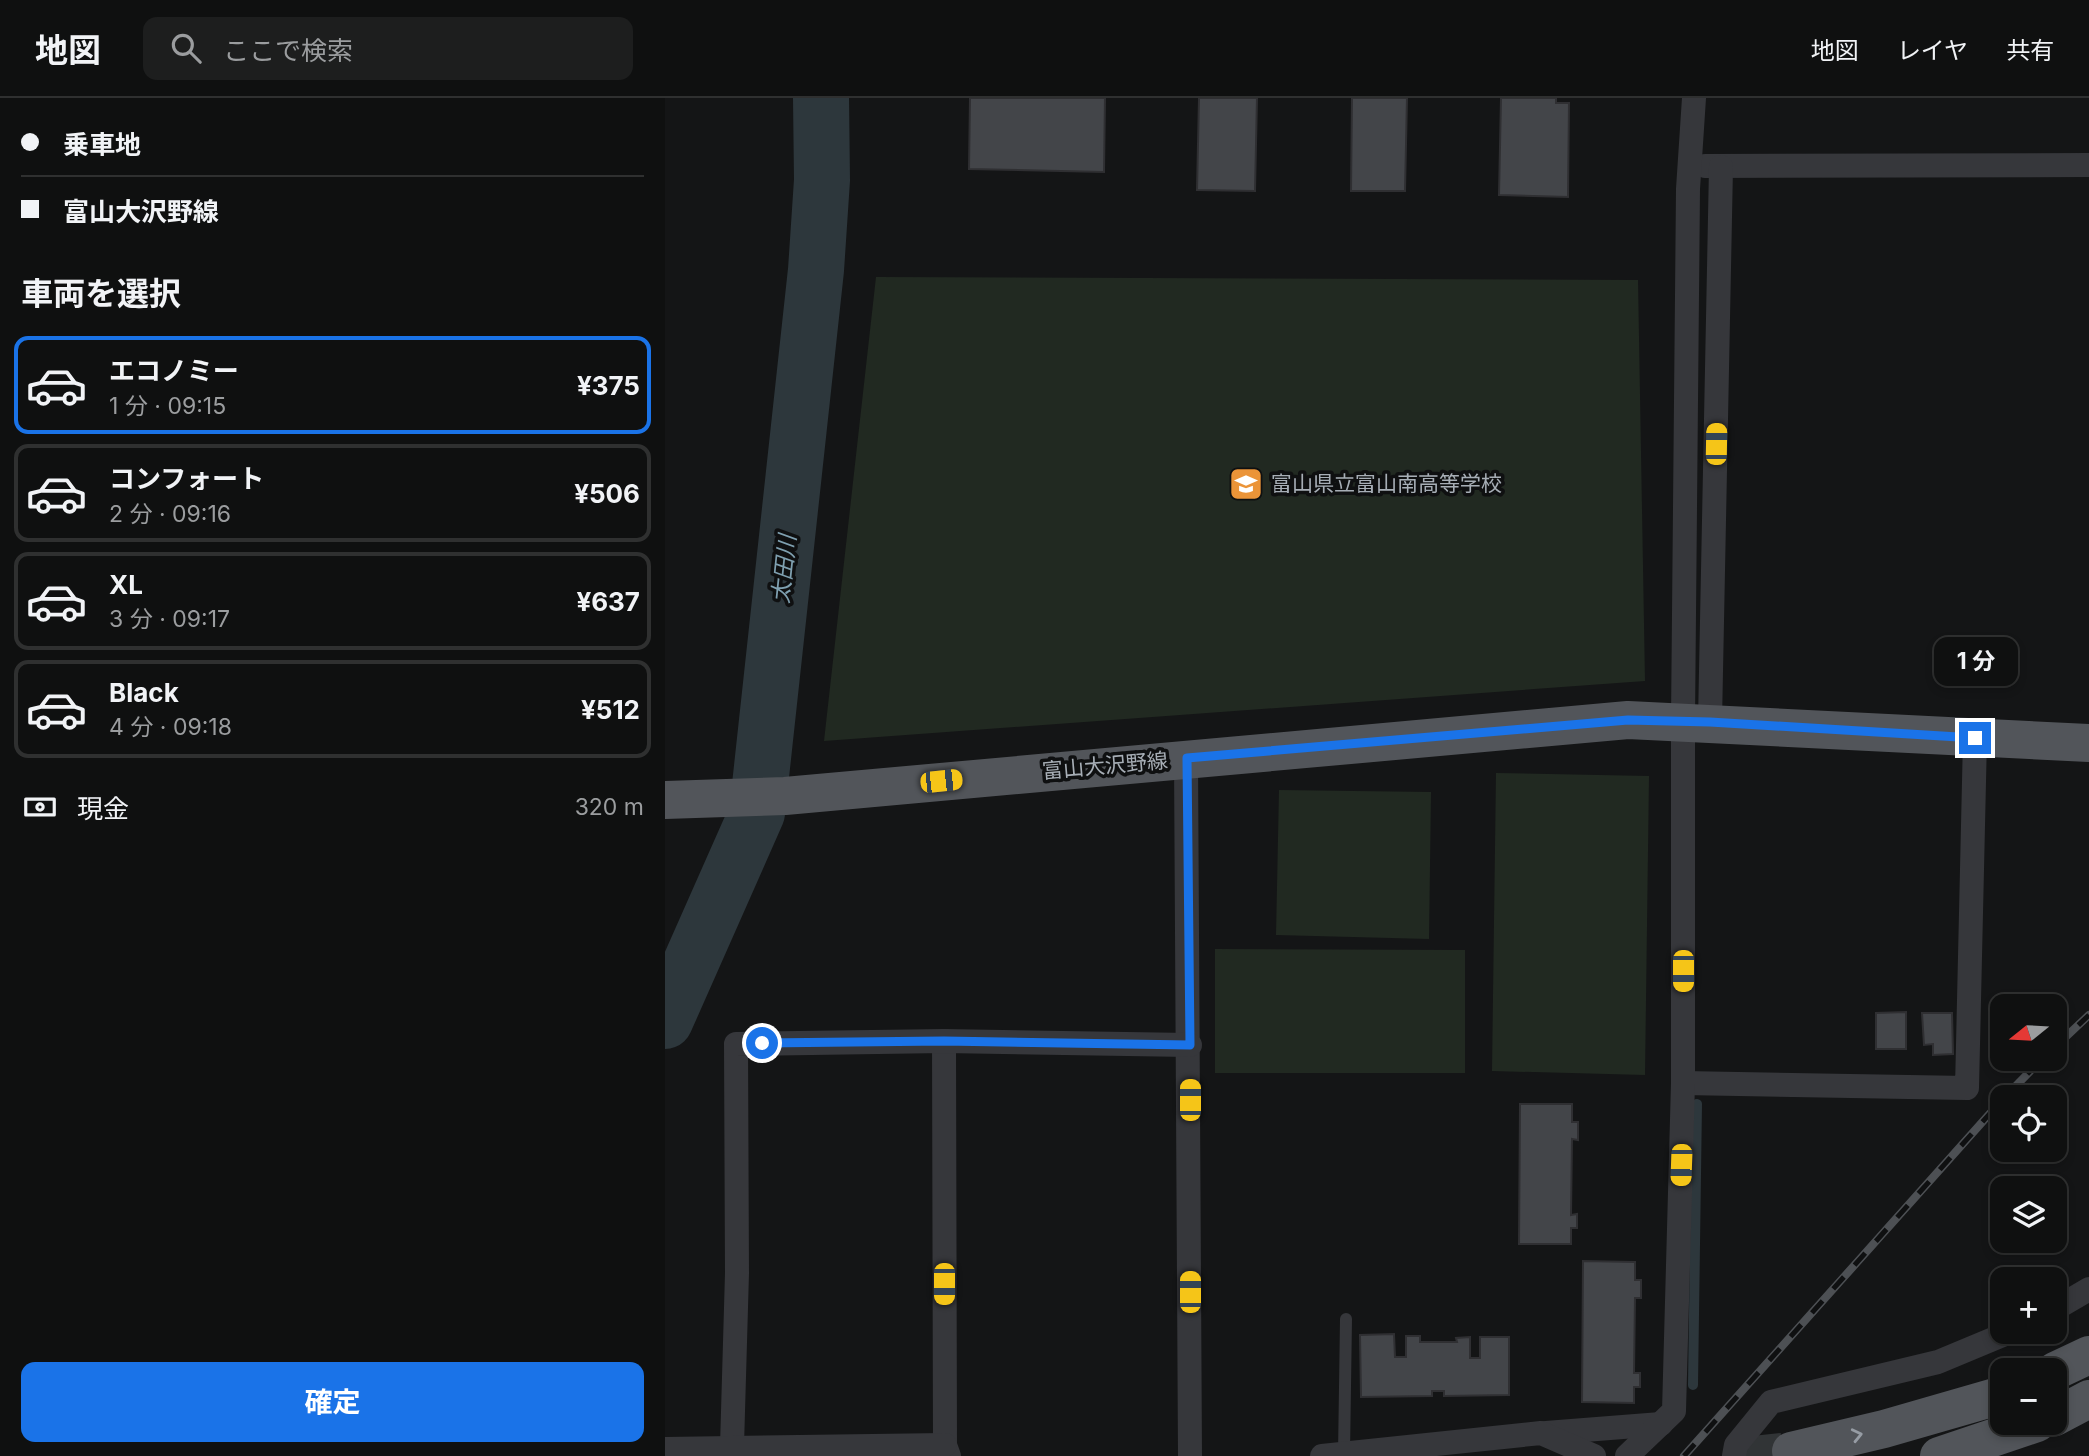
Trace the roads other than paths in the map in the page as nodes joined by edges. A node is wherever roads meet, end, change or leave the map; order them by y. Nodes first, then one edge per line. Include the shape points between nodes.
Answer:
1 (1694, 98) edge
2 (2089, 165) edge
3 (1690, 166) junction
4 (1721, 167) junction
5 (1696, 721) junction
6 (1975, 738) junction
7 (2089, 743) edge
8 (1187, 758) junction
9 (665, 800) edge
10 (944, 1041) junction
11 (1190, 1045) junction
12 (1683, 1083) junction
13 (2089, 1289) edge
14 (2067, 1302) edge
15 (1346, 1319) dead end
16 (1990, 1340) edge
17 (2089, 1355) edge
18 (2067, 1365) edge
19 (1990, 1398) edge
20 (2089, 1399) edge
21 (2067, 1411) edge
22 (1661, 1424) junction
23 (1541, 1433) junction
24 (2001, 1435) edge
25 (732, 1446) junction
26 (665, 1449) edge
27 (947, 1450) edge
28 (1791, 1451) dead end
29 (1333, 1455) edge
30 (1190, 1456) edge
31 (1594, 1456) edge
32 (1627, 1456) edge
33 (1734, 1456) edge
34 (1939, 1456) edge

1 - 3 street
2 - 4 street
3 - 4 street
3 - 5 street
4 - 5 street
5 - 6 main road, 富山大沢野線
5 - 8 main road, 富山大沢野線 via 1628,720
5 - 12 street
6 - 7 main road, 富山大沢野線
6 - 12 street via 1967,1088
8 - 9 main road, 富山大沢野線 via 785,796
8 - 11 street
10 - 11 street
10 - 25 street via 736,1044
10 - 27 street
11 - 30 street
12 - 22 street via 1674,1411
13 - 14 street
15 - 29 lane
16 - 33 street via 1938,1362 1771,1402 1736,1445
17 - 18 main road
28 -> 19 main road
20 - 21 main road
22 - 23 street
22 - 32 street
23 - 29 street
23 - 31 street
24 - 34 main road
25 - 26 street
25 - 27 street

